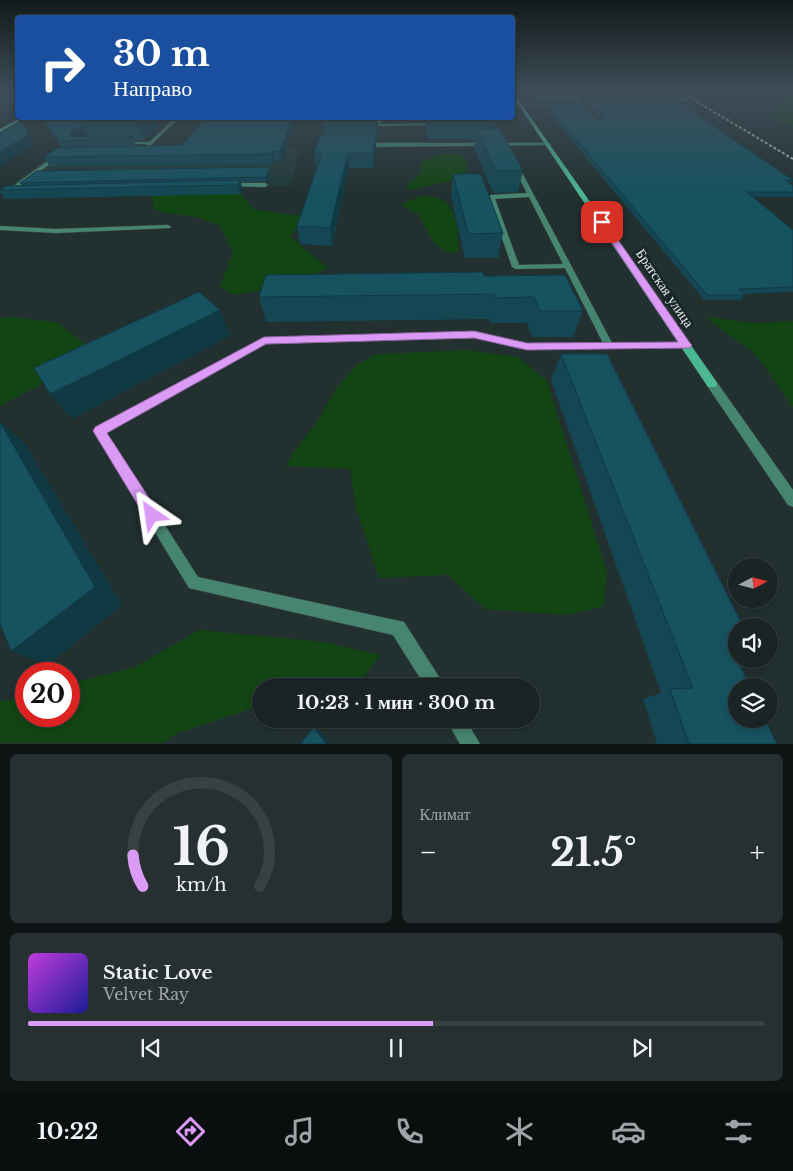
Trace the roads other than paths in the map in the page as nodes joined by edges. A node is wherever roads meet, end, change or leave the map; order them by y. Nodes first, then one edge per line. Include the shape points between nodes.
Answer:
1 (168, 126) edge
2 (535, 126) edge
3 (503, 141) junction
4 (150, 143) junction
5 (114, 144) edge
6 (549, 144) junction
7 (357, 146) edge
8 (136, 152) edge
9 (509, 153) edge
10 (60, 154) edge
11 (514, 161) edge
12 (46, 171) edge
13 (36, 172) junction
14 (265, 184) edge
15 (216, 186) edge
16 (20, 190) edge
17 (531, 196) junction
18 (168, 227) dead end
19 (0, 228) edge
20 (568, 266) junction
21 (686, 345) junction
22 (609, 346) junction
23 (793, 501) edge
24 (430, 678) edge
25 (461, 728) edge
26 (471, 744) edge

1 - 4 street
2 - 6 street, Братская улица
3 - 6 street
3 - 7 street
3 - 9 street
4 - 5 street
4 - 8 street via 146,152
6 - 21 street, Братская улица
10 - 13 street
11 - 17 street
12 - 13 street
13 - 16 street via 8,191
14 - 15 street
17 - 20 street
17 - 20 street via 491,197 516,267
18 - 19 street via 56,231
20 - 22 street
21 - 22 street
21 - 23 street, Братская улица
22 - 24 street via 527,347 474,335 264,341 99,431 194,583 398,628
25 - 26 street

